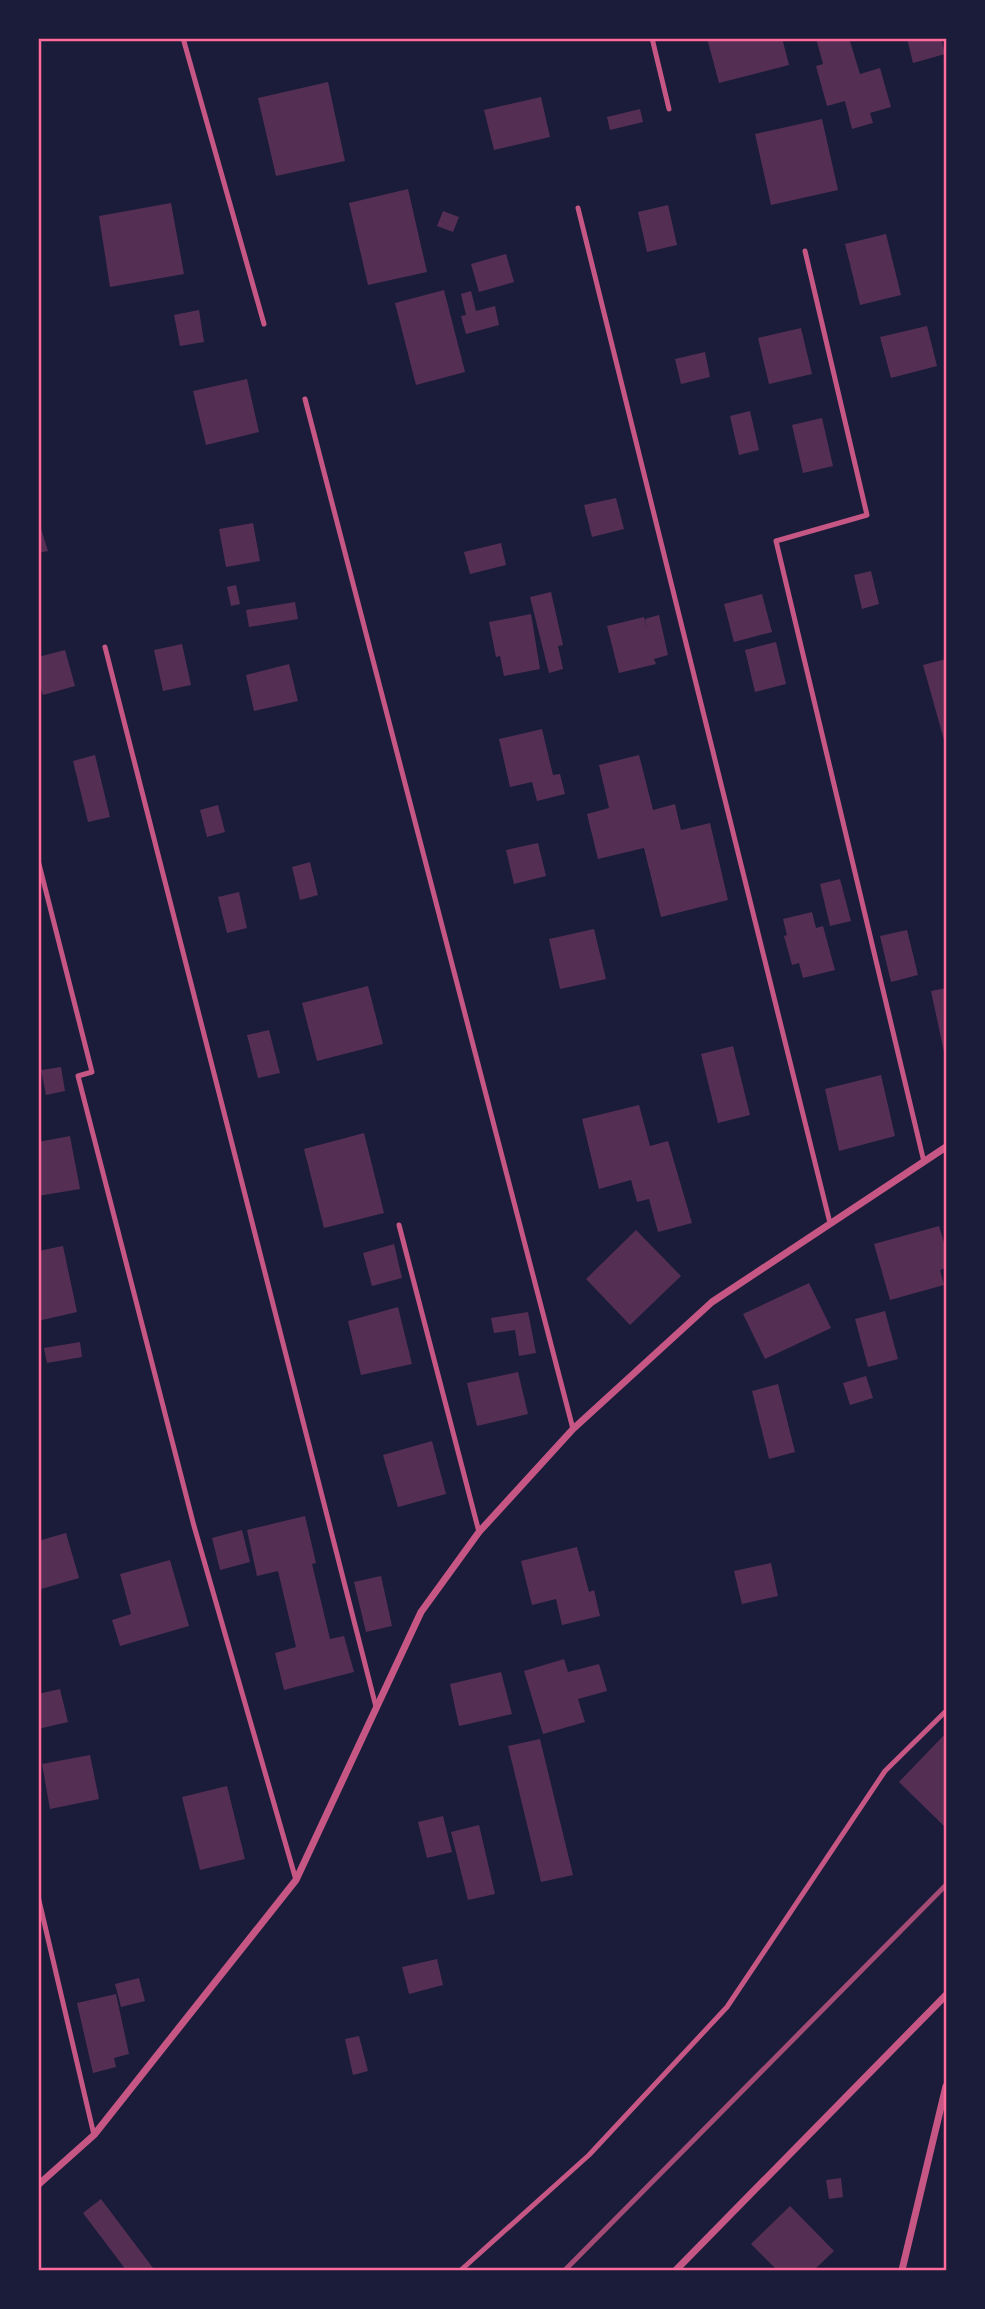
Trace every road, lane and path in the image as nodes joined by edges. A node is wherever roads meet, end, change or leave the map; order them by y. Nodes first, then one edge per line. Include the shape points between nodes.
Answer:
1 (183, 38) edge
2 (652, 38) edge
3 (669, 109) dead end
4 (578, 208) dead end
5 (805, 251) dead end
6 (264, 324) dead end
7 (305, 399) dead end
8 (105, 647) dead end
9 (38, 860) edge
10 (947, 1147) edge
11 (924, 1162) junction
12 (830, 1223) junction
13 (399, 1225) dead end
14 (573, 1429) junction
15 (479, 1532) junction
16 (376, 1707) junction
17 (947, 1711) edge
18 (296, 1880) junction
19 (38, 1896) edge
20 (947, 1996) edge
21 (947, 2086) edge
22 (94, 2134) junction
23 (38, 2185) edge
24 (461, 2270) edge
25 (676, 2270) edge
26 (902, 2270) edge

1 - 6 lane
2 - 3 lane
4 - 12 lane
5 - 11 lane via 867,515 776,541
7 - 14 lane
8 - 16 lane
9 - 18 lane via 92,1072 78,1076 194,1525
10 - 11 street
11 - 12 street
12 - 14 street via 712,1301
13 - 15 lane
14 - 15 street
15 - 16 street via 421,1612
16 - 18 street
17 - 24 lane via 885,1771 727,2007 589,2155
18 - 22 street
19 - 22 lane
20 - 25 street
21 - 26 street
22 - 23 street

